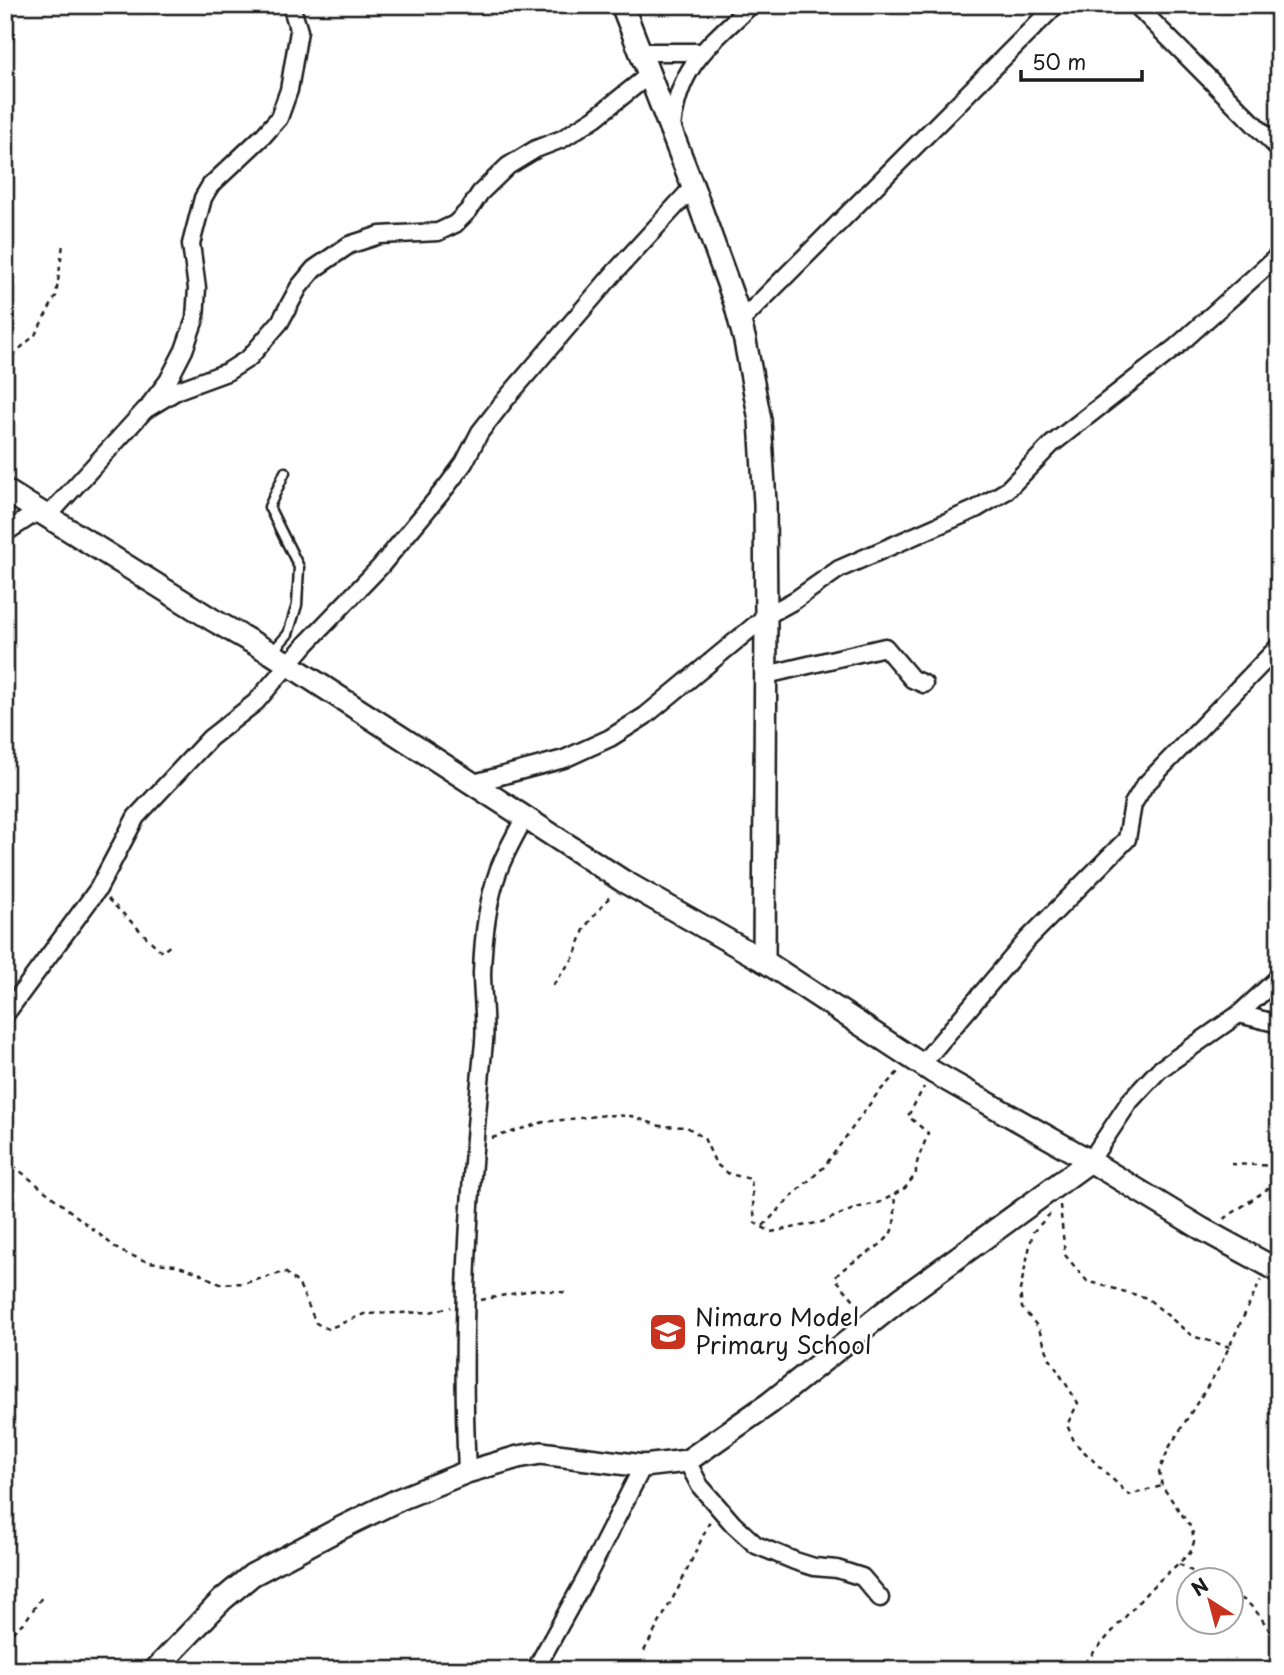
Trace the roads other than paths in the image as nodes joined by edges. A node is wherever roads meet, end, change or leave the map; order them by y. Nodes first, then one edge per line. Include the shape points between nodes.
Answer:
1 (291, 5) edge
2 (622, 5) edge
3 (751, 5) edge
4 (1056, 5) edge
5 (1136, 5) edge
6 (642, 52) junction
7 (702, 52) junction
8 (650, 74) junction
9 (671, 130) junction
10 (1279, 149) edge
11 (693, 187) junction
12 (1279, 256) edge
13 (740, 322) junction
14 (145, 410) junction
15 (285, 472) dead end
16 (5, 490) edge
17 (44, 513) junction
18 (5, 533) edge
19 (766, 615) junction
20 (1279, 646) edge
21 (271, 653) junction
22 (288, 667) junction
23 (766, 675) junction
24 (924, 684) dead end
25 (474, 783) junction
26 (525, 817) junction
27 (764, 961) junction
28 (1279, 977) edge
29 (1238, 1014) junction
30 (5, 1015) edge
31 (1279, 1024) edge
32 (922, 1066) junction
33 (1090, 1161) junction
34 (1273, 1268) edge
35 (687, 1461) junction
36 (643, 1466) junction
37 (467, 1472) junction
38 (880, 1598) dead end
39 (155, 1670) edge
40 (535, 1670) edge

1 - 14 street via 299,31 286,100 279,118 203,198 191,244 197,288 195,319 168,381
2 - 6 street
3 - 7 street
4 - 13 street
5 - 10 street
6 - 7 street
6 - 8 street
7 - 9 street via 686,74 674,105
8 - 9 street
8 - 14 street via 584,125 508,166 455,224 438,232 380,235 349,245 314,269 280,322 249,358
9 - 11 street
11 - 13 street
11 - 22 street via 505,400 447,486
12 - 19 street via 1176,347 1052,444 1006,491 976,509 839,569
13 - 19 street via 760,420
14 - 17 street
15 - 21 lane via 269,507 299,567 297,606 288,634
16 - 17 street
17 - 18 street
17 - 21 street
19 - 23 street
19 - 25 street via 645,716 610,738 564,759
20 - 32 street via 1144,786 1133,804 1127,839 1027,940
21 - 22 street
22 - 25 street
22 - 30 street via 256,702 210,738 136,817 98,889
23 - 24 street via 885,647 912,679
23 - 27 street
25 - 26 street
26 - 27 street via 623,881
26 - 37 street via 500,866 484,938 486,1019 464,1304
27 - 32 street
28 - 29 street
29 - 31 street
29 - 33 street via 1159,1070 1130,1101
32 - 33 street
33 - 34 street
33 - 35 street via 1057,1195 871,1322
35 - 36 street
35 - 38 street via 700,1486 756,1545 794,1561 862,1577
36 - 37 street via 541,1453
36 - 40 street
37 - 39 street via 352,1522 252,1575

